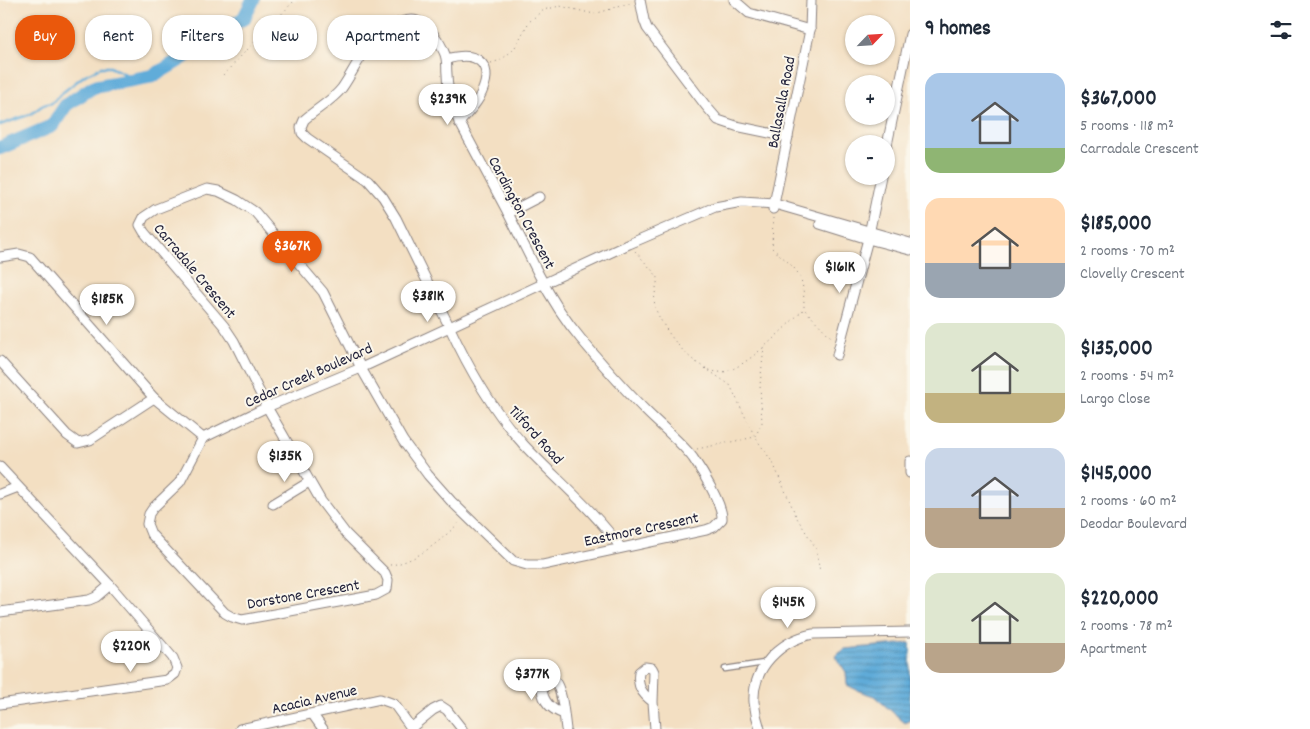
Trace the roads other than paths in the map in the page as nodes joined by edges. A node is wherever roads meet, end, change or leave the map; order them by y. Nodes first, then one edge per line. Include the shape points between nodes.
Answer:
1 (734, 0) edge
2 (811, 0) edge
3 (640, 1) edge
4 (810, 30) junction
5 (910, 34) edge
6 (447, 59) junction
7 (459, 123) junction
8 (889, 135) edge
9 (788, 137) junction
10 (879, 185) edge
11 (539, 197) dead end
12 (774, 207) junction
13 (508, 213) junction
14 (868, 235) junction
15 (910, 243) edge
16 (910, 250) edge
17 (0, 257) edge
18 (544, 284) junction
19 (449, 326) junction
20 (837, 356) dead end
21 (0, 361) edge
22 (361, 368) junction
23 (154, 398) junction
24 (267, 407) junction
25 (202, 438) junction
26 (910, 461) edge
27 (0, 467) edge
28 (910, 473) edge
29 (309, 482) junction
30 (18, 487) junction
31 (0, 494) edge
32 (273, 504) dead end
33 (621, 548) junction
34 (110, 585) junction
35 (0, 612) edge
36 (910, 632) edge
37 (766, 663) junction
38 (725, 669) dead end
39 (652, 702) dead end
40 (0, 704) edge
41 (564, 714) dead end
42 (312, 715) junction
43 (412, 728) edge
44 (240, 729) edge
45 (323, 729) edge
46 (462, 729) edge
47 (566, 729) edge
48 (655, 729) edge
49 (760, 729) edge

1 - 4 street via 749,13
2 - 4 street, Ballasalla Road
3 - 9 street via 647,28 718,120
4 - 9 street, Ballasalla Road
5 - 8 street
6 - 7 street, Cardington Crescent via 449,95
6 - 7 street via 471,56 484,66 486,77 479,99
6 - 19 street via 421,23 409,20 391,26 370,44 341,89 304,120 301,128 306,138 368,180 383,197
7 - 13 street, Cardington Crescent
9 - 12 street, Ballasalla Road
10 - 14 street
11 - 13 street
12 - 14 street, Cedar Creek Boulevard
12 - 18 street, Cedar Creek Boulevard via 742,202 701,212
13 - 18 street, Cardington Crescent
14 - 15 street, Cedar Creek Boulevard
14 - 16 street, Cedar Creek Boulevard
14 - 20 street
17 - 23 street via 19,254 30,257
18 - 19 street, Cedar Creek Boulevard
18 - 33 street, Eastmore Crescent via 581,339 687,452 720,507 722,519 719,524 706,530
19 - 22 street, Cedar Creek Boulevard
19 - 33 street, Tilford Road via 482,390 502,419
21 - 23 street via 78,443 90,440
22 - 24 street, Cedar Creek Boulevard
22 - 24 street, Carradale Crescent via 323,292 248,206 208,189 156,209 140,225 224,326
22 - 33 street, Eastmore Crescent via 410,452 439,488 513,561 535,566
23 - 25 street
24 - 25 street, Cedar Creek Boulevard
24 - 29 street, Dorstone Crescent
25 - 29 street, Dorstone Crescent via 180,482 153,508 147,524 151,534 225,613 238,619 376,595 388,587 387,576 332,517
26 - 28 street
27 - 30 street
29 - 32 street
30 - 31 street
30 - 34 street
34 - 35 street via 89,600
34 - 40 street via 175,660 175,674 167,680
36 - 37 street via 806,635 785,644
37 - 38 lane
37 - 49 street via 754,692
39 - 48 street
41 - 47 street
42 - 43 street, Acacia Avenue via 380,699 394,704
42 - 44 street, Acacia Avenue
42 - 45 street
43 - 46 street via 442,706

